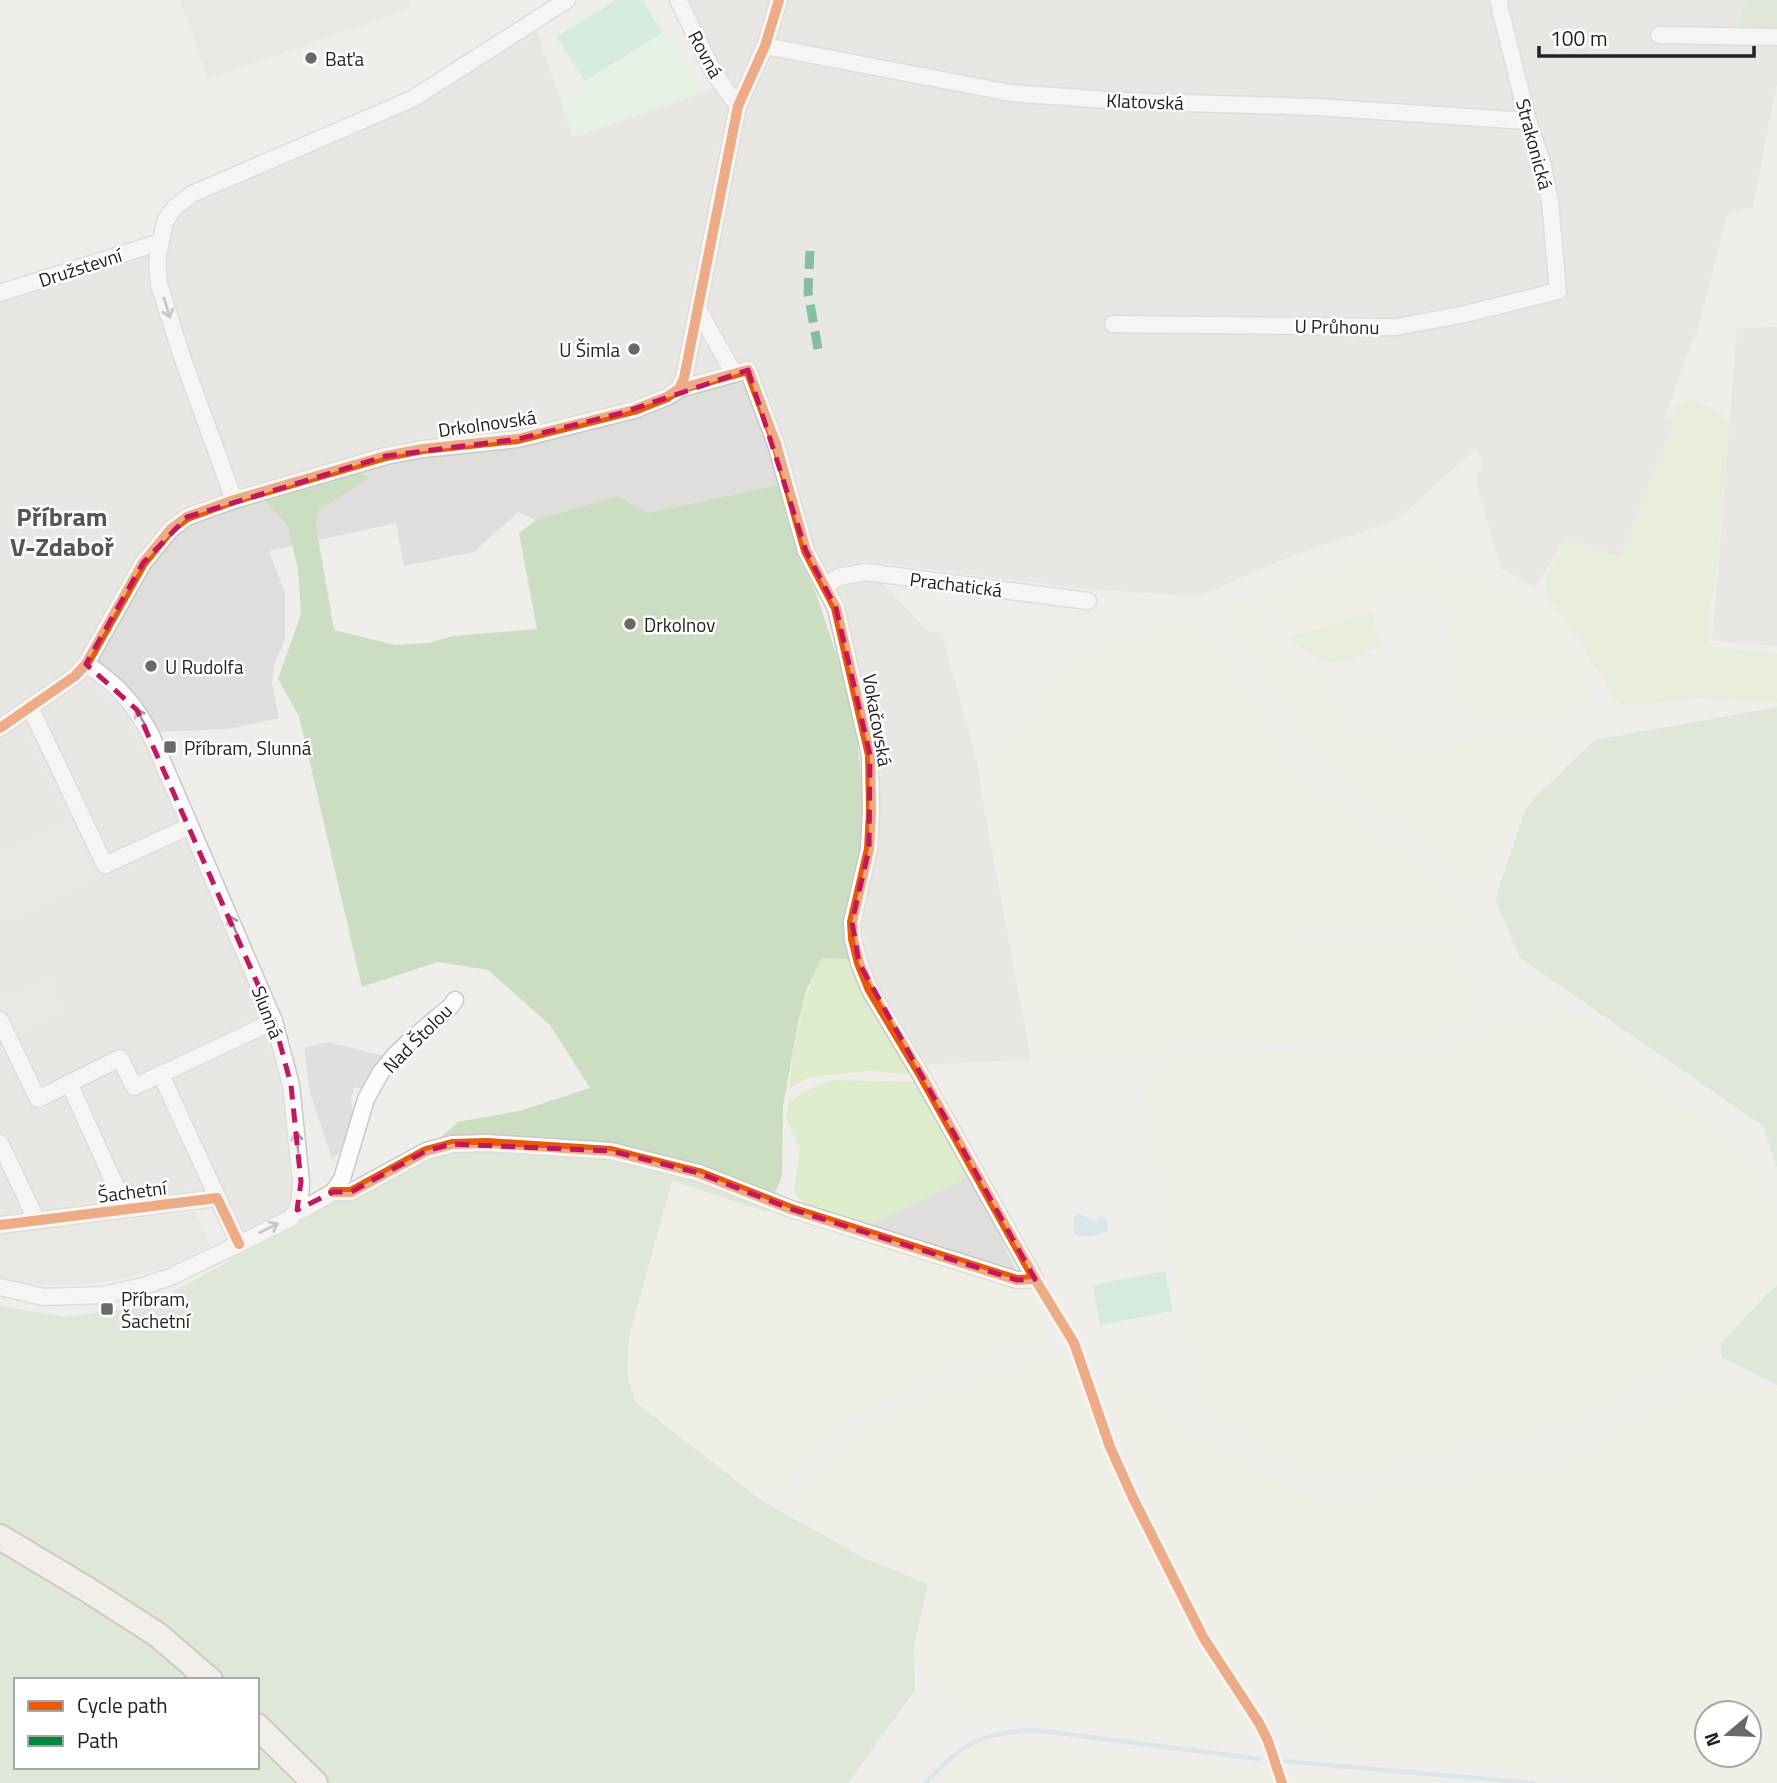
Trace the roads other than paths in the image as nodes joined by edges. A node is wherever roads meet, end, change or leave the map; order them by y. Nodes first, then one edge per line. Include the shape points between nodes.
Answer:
1 (567, 0) edge
2 (678, 0) edge
3 (779, 0) edge
4 (1497, 0) edge
5 (1659, 35) dead end
6 (1777, 37) edge
7 (765, 46) junction
8 (738, 106) junction
9 (1528, 121) junction
10 (160, 242) junction
11 (1558, 291) joint
12 (0, 293) edge
13 (698, 309) junction
14 (1113, 324) dead end
15 (741, 372) junction
16 (679, 389) junction
17 (234, 500) junction
18 (826, 586) junction
19 (1088, 601) dead end
20 (86, 664) junction
21 (30, 707) junction
22 (0, 729) edge
23 (190, 826) junction
24 (455, 1000) dead end
25 (0, 1020) edge
26 (274, 1021) junction
27 (15, 1051) junction
28 (0, 1059) edge
29 (161, 1074) junction
30 (69, 1083) junction
31 (0, 1143) edge
32 (333, 1192) junction
33 (217, 1198) junction
34 (126, 1209) junction
35 (297, 1210) junction
36 (37, 1221) junction
37 (0, 1225) edge
38 (239, 1244) junction
39 (0, 1287) edge
40 (0, 1537) edge
41 (208, 1678) edge
42 (259, 1728) edge
43 (315, 1783) edge

1 - 10 street via 412,99 192,194 165,220
2 - 8 street, Rovná via 713,73
3 - 7 street
4 - 9 street, Strakonická
5 - 6 street
7 - 8 street
7 - 9 street, Klatovská via 1011,93
8 - 13 street
9 - 11 street, Strakonická via 1550,202
10 - 12 street, Družstevní
10 -> 17 street via 159,284
11 - 14 street, U Průhonu via 1396,327
13 - 15 street, Vokačovská
13 - 16 street
15 - 16 street
15 - 18 street, Vokačovská via 776,444 806,551
16 - 17 street, Drkolnovská via 653,404 518,439 386,456
17 - 20 street, Drkolnovská via 187,517 157,544
18 - 19 street, Prachatická via 838,577 866,572
18 - 32 street, Vokačovská via 836,608 870,755 869,849 852,922 859,963 870,990 1035,1279 1017,1280 791,1209 699,1172 611,1151 452,1144 426,1151 351,1192
20 - 21 street, Drkolnovská
23 -> 20 street, Slunná via 137,710 119,688
21 - 22 street, Drkolnovská
21 - 23 street via 105,864
26 -> 23 street, Slunná
24 - 32 street, Nad Štolou via 381,1072 366,1099 342,1179
25 - 27 street
26 - 29 street
35 -> 26 street, Slunná via 301,1182 290,1085
27 - 28 street
27 - 30 street via 38,1098
29 - 30 street via 134,1087 120,1058
29 - 33 street
30 - 34 street
31 - 36 street
32 - 35 street
33 - 34 street, Šachetní
33 - 38 street
34 - 36 street, Šachetní
38 -> 35 street
36 - 37 street, Šachetní
38 - 39 street via 170,1277 103,1295 43,1297
40 - 41 main road via 158,1635
42 - 43 main road

